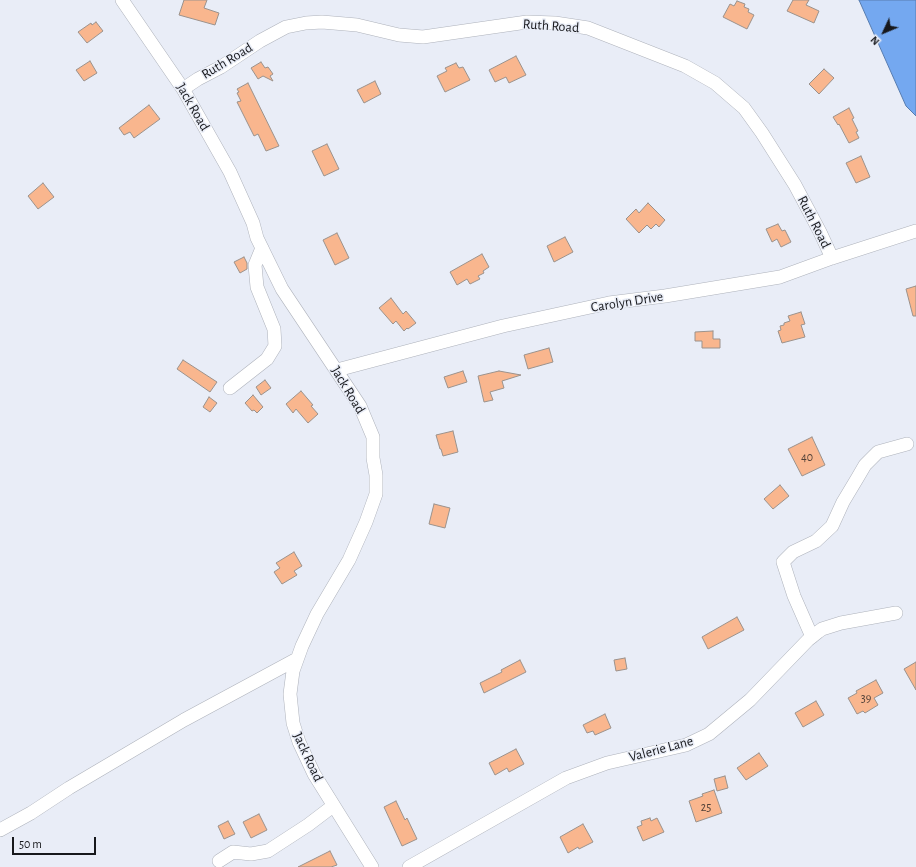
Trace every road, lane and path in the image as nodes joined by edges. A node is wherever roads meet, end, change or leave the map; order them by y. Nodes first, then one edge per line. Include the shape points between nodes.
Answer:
1 (122, 0) edge
2 (183, 89) junction
3 (916, 231) edge
4 (262, 248) junction
5 (832, 258) junction
6 (337, 370) junction
7 (230, 388) dead end
8 (907, 444) dead end
9 (896, 613) dead end
10 (812, 637) junction
11 (297, 659) junction
12 (333, 806) junction
13 (0, 830) edge
14 (219, 861) dead end
15 (372, 867) edge
16 (409, 867) edge

1 - 2 street, Jack Road
2 - 4 street, Jack Road via 230,172
2 - 5 street, Ruth Road via 260,41 286,27 306,22 357,25 399,36 422,37 527,22 588,28 685,66 715,83 744,108 795,185
3 - 5 street, Carolyn Drive
4 - 6 street, Jack Road via 282,289
4 - 7 street via 255,265 257,287 274,329 275,346 266,359
5 - 6 street, Carolyn Drive via 780,277 609,303 503,326
6 - 11 street, Jack Road via 360,406 373,437 376,494 349,560 317,614
8 - 10 street via 878,452 865,465 832,526 816,541 793,552 783,562 794,596
9 - 10 street, Valerie Lane via 822,629
10 - 16 street, Valerie Lane via 750,700 709,734 686,745 607,763 566,778
11 - 12 street, Jack Road via 290,694 293,723 314,774
11 - 13 street via 184,720
12 - 14 street via 268,851 251,854 233,852
12 - 15 street, Jack Road

